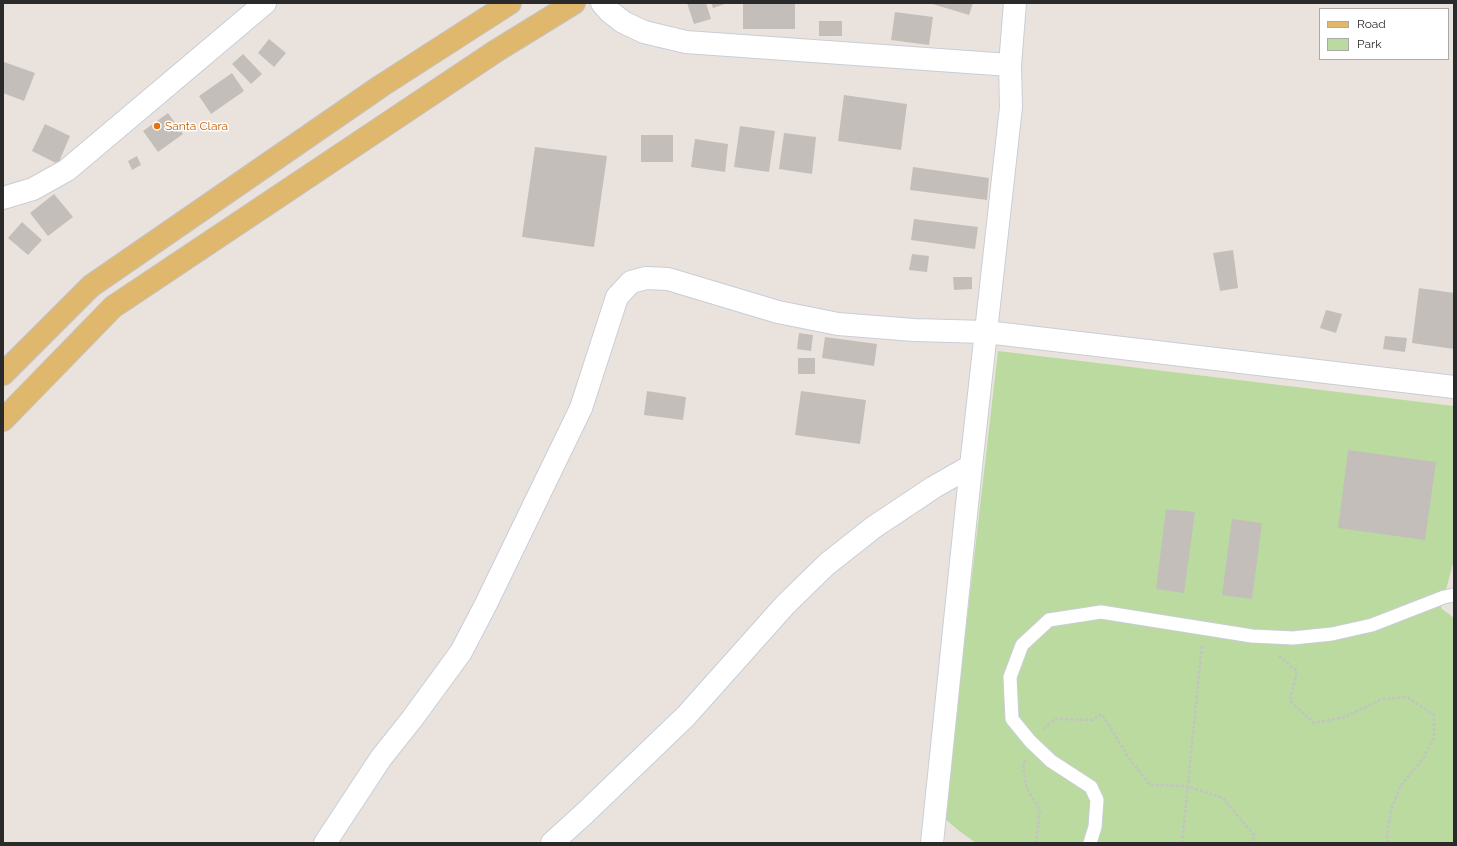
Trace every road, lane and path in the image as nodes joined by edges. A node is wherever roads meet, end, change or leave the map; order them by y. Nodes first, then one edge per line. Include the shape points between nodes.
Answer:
1 (265, 3) edge
2 (510, 3) edge
3 (574, 3) edge
4 (602, 3) edge
5 (1015, 3) edge
6 (1010, 65) junction
7 (3, 198) edge
8 (986, 332) junction
9 (3, 374) edge
10 (1454, 387) edge
11 (3, 420) edge
12 (971, 466) junction
13 (1454, 596) edge
14 (1204, 629) junction
15 (1273, 652) dead end
16 (1030, 741) junction
17 (1188, 786) junction
18 (325, 843) edge
19 (552, 843) edge
20 (932, 843) edge
21 (1036, 843) edge
22 (1090, 843) edge
23 (1182, 843) edge
24 (1253, 843) edge
25 (1389, 843) edge

1 - 7 street via 67,170 33,189
2 - 9 main road via 381,86 91,286
3 - 11 main road via 496,51 113,307
4 - 6 street via 623,22 644,32 686,42
5 - 6 street
6 - 8 street via 1011,107
8 - 10 street
8 - 12 street
8 - 18 street via 838,324 778,312 668,279 646,278 632,282 616,297 582,408 461,652 381,758
12 - 19 street via 874,527 827,564 785,606 686,716
12 - 20 street
13 - 14 lane via 1444,597 1372,624 1332,634 1293,638 1252,636
14 - 16 lane via 1101,612 1049,620 1022,645 1010,677 1012,719
14 - 17 path
15 - 25 path via 1297,671 1290,701 1314,723 1345,717 1382,699 1407,697 1434,715 1434,737 1423,759 1401,785 1391,810 1387,835
16 - 17 path via 1055,719 1092,720 1102,714 1129,758 1150,785
16 - 21 path via 1023,768 1027,789 1040,810
16 - 22 lane via 1051,760 1091,787 1097,800 1095,827
17 - 23 path
17 - 24 path via 1223,798 1254,835

